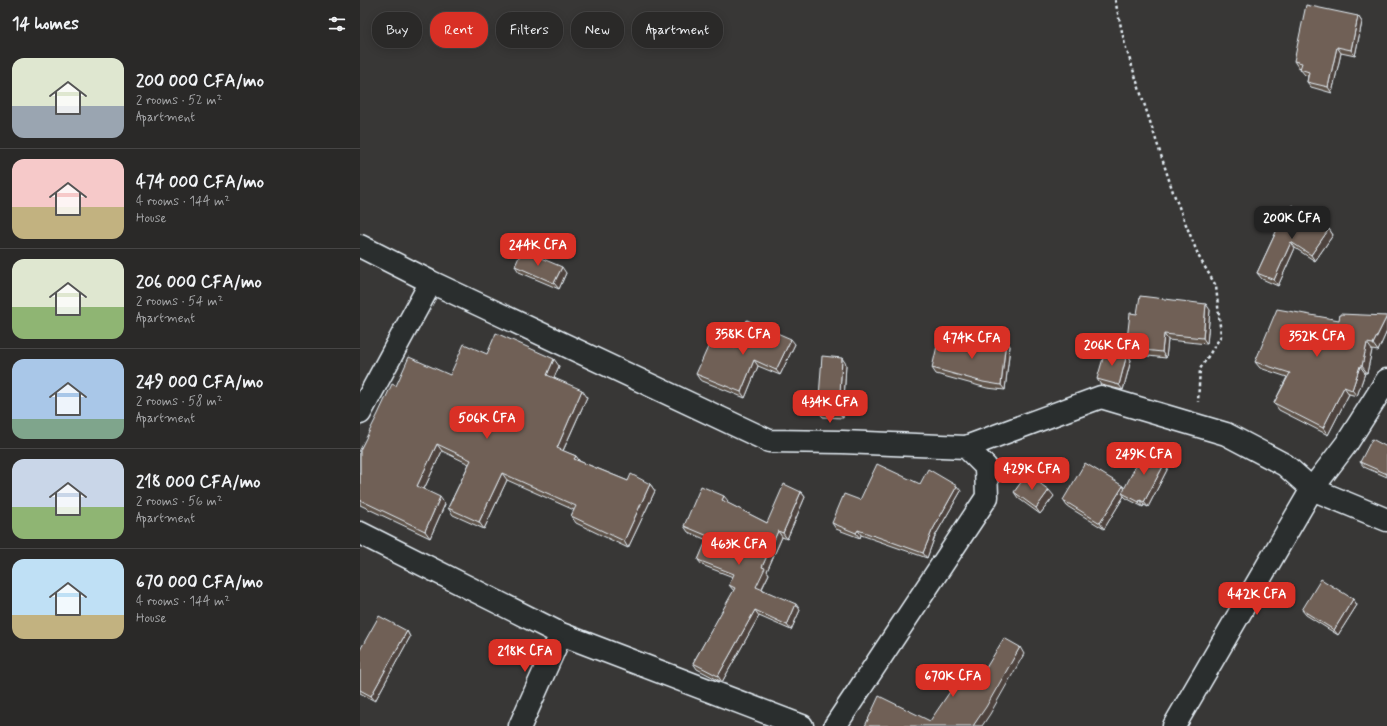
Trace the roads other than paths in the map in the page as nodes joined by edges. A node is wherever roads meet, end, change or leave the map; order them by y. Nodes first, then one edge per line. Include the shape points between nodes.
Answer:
1 (360, 246) edge
2 (431, 282) junction
3 (1387, 380) edge
4 (360, 413) edge
5 (966, 447) junction
6 (1312, 489) junction
7 (1387, 520) edge
8 (360, 533) edge
9 (560, 634) junction
10 (520, 726) edge
11 (802, 726) edge
12 (834, 726) edge
13 (1174, 726) edge

1 - 2 street
2 - 4 street
2 - 5 street via 769,441
3 - 6 street via 1347,443
5 - 6 street via 1101,397 1226,434 1284,465
5 - 12 street via 986,467 987,497
6 - 7 street
6 - 13 street
8 - 9 street
9 - 10 street
9 - 11 street

